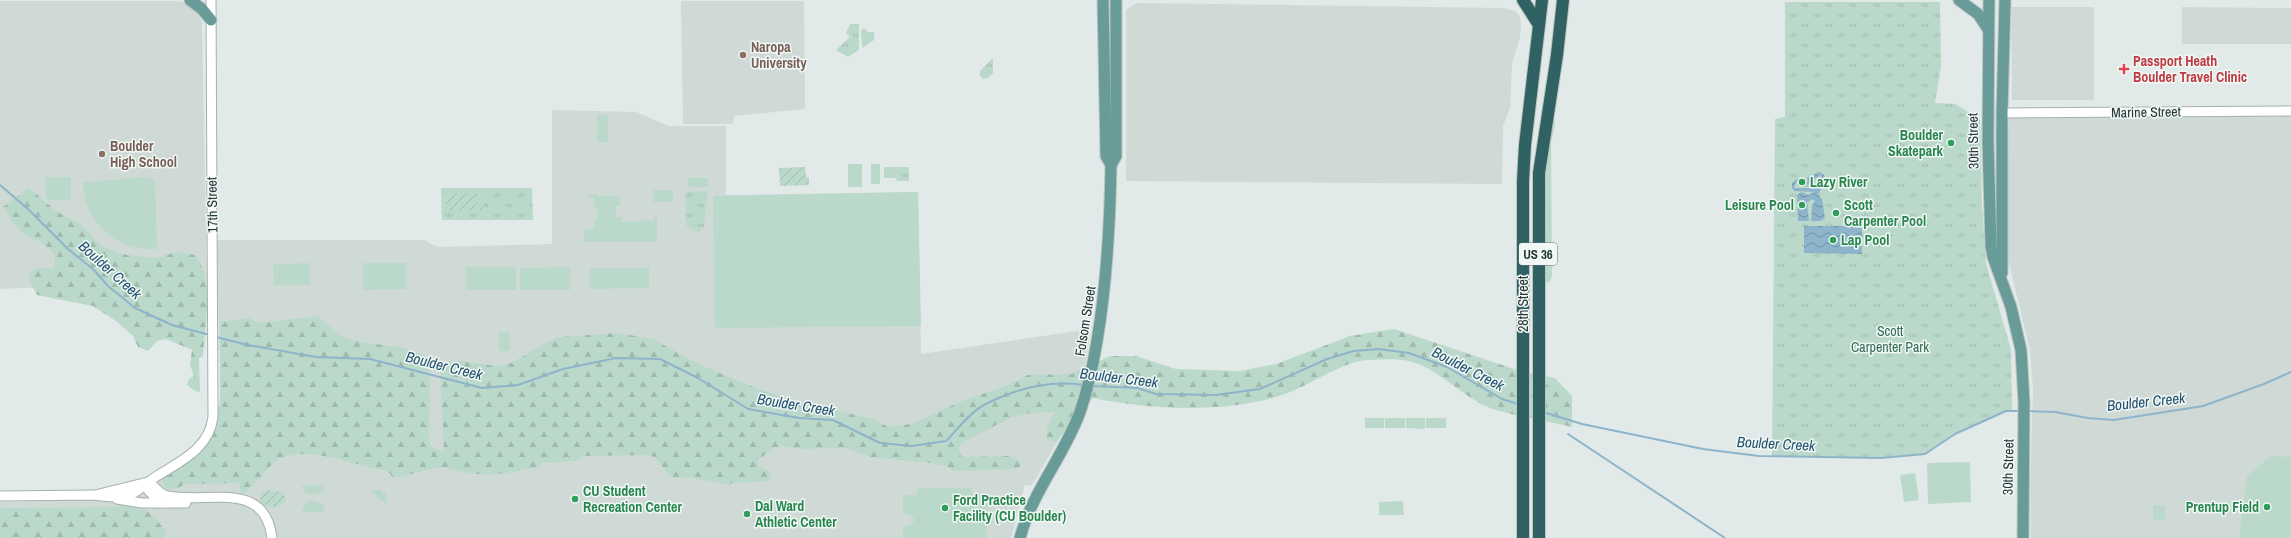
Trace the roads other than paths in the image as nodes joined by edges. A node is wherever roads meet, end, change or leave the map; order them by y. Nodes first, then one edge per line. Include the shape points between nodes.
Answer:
1 (190, 0) edge
2 (211, 0) edge
3 (1103, 0) edge
4 (1116, 0) edge
5 (1523, 0) edge
6 (1542, 0) edge
7 (1563, 0) edge
8 (1958, 0) edge
9 (1989, 0) edge
10 (2005, 0) edge
11 (211, 20) junction
12 (1540, 25) junction
13 (1988, 29) junction
14 (2291, 111) edge
15 (2002, 113) junction
16 (1111, 165) junction
17 (1989, 200) junction
18 (2002, 200) junction
19 (2003, 280) junction
20 (148, 482) junction
21 (94, 495) junction
22 (0, 496) edge
23 (108, 497) junction
24 (203, 499) junction
25 (160, 503) junction
26 (272, 538) edge
27 (1020, 538) edge
28 (1523, 538) edge
29 (1539, 538) edge
30 (2023, 538) edge

1 - 11 main road
2 - 11 street, 17th Street
3 - 16 main road, Folsom Street via 1106,156
4 - 16 main road, Folsom Street via 1116,156
5 - 12 highway
6 - 12 highway, US 36
7 - 29 highway, 28th Street / US 36 via 1539,173
8 - 13 main road via 1978,14
9 - 13 main road, 30th Street
10 - 15 main road, 30th Street
11 - 20 street, 17th Street via 213,423 205,440 194,454 180,460
12 - 28 highway, 28th Street / US 36 via 1523,181
13 - 17 main road, 30th Street
14 - 15 street, Marine Street
15 - 18 main road, 30th Street
16 - 27 main road, Folsom Street via 1108,272 1091,372 1073,428 1028,515
17 - 18 main road
17 - 19 main road, 30th Street via 1992,253
18 - 19 main road, 30th Street
19 - 30 main road, 30th Street via 2021,350 2024,402
20 - 21 street
20 - 23 street, 17th Street via 143,488 131,494
20 - 24 street via 166,496
20 - 25 street via 148,490
21 - 22 street
21 - 23 street
23 - 25 street
24 - 25 street via 185,503
24 - 26 street via 244,498 267,518

